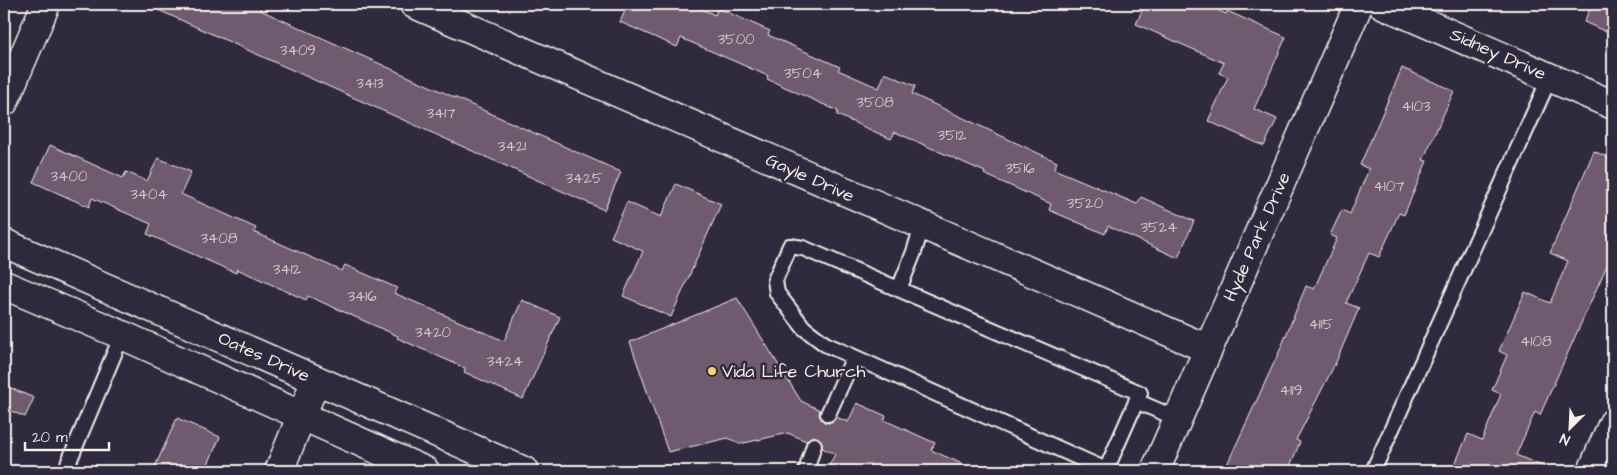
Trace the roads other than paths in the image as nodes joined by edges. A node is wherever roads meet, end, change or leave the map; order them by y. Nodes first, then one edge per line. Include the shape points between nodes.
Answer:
1 (46, 4) edge
2 (414, 4) edge
3 (1359, 4) edge
4 (1382, 4) edge
5 (1550, 77) junction
6 (4, 102) edge
7 (1613, 106) edge
8 (922, 226) junction
9 (4, 243) edge
10 (4, 284) edge
11 (899, 289) junction
12 (122, 335) junction
13 (1208, 349) junction
14 (854, 357) junction
15 (316, 380) junction
16 (1136, 402) junction
17 (828, 414) dead end
18 (302, 417) junction
19 (1178, 419) junction
20 (1613, 423) edge
21 (814, 445) dead end
22 (65, 471) edge
23 (279, 471) edge
24 (425, 471) edge
25 (524, 471) edge
26 (806, 471) edge
27 (1155, 471) edge
28 (1373, 471) edge
29 (1592, 471) edge

1 - 6 street
2 - 8 street, Gayle Drive
3 - 13 street, Hyde Park Drive
4 - 5 street, Sidney Drive
5 - 7 street, Sidney Drive
5 - 28 lane
8 - 11 lane
8 - 13 street, Gayle Drive
9 - 15 street, Oates Drive
10 - 12 street
11 - 14 lane via 802,248 790,246 775,280 777,293 804,328 825,344
11 - 16 lane via 1140,393
12 - 18 street
12 - 22 lane
13 - 19 street, Hyde Park Drive
14 - 16 lane via 1106,470
14 - 17 lane
15 - 18 street
15 - 25 street, Oates Drive
16 - 19 lane
18 - 23 street
18 - 24 street
19 - 27 street, Hyde Park Drive
20 - 29 street
21 - 26 lane

